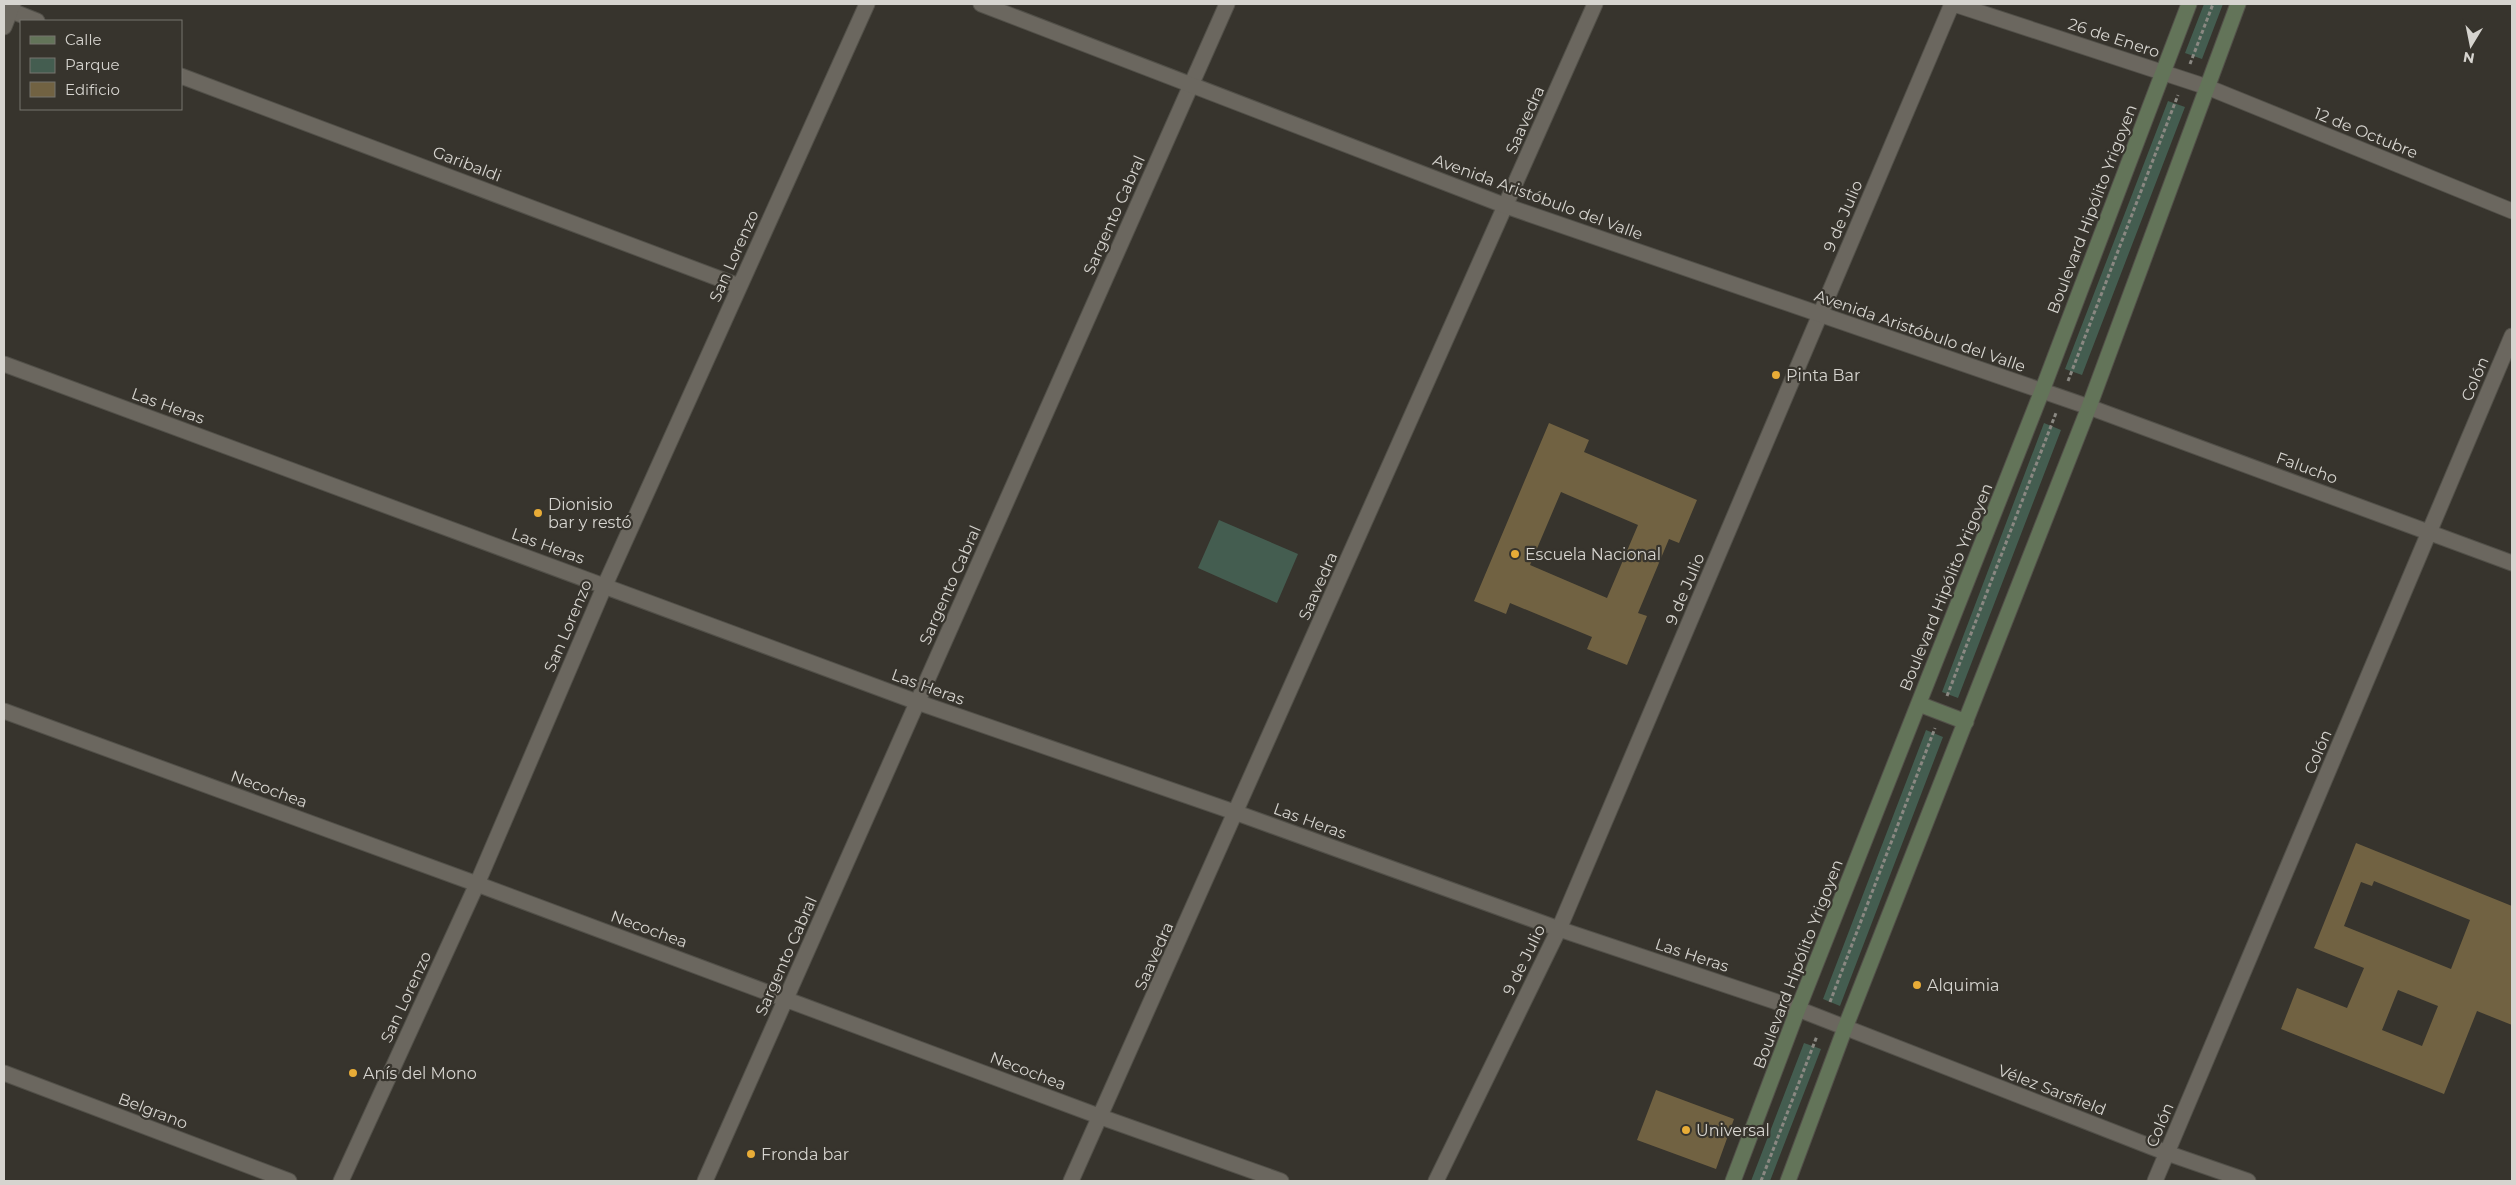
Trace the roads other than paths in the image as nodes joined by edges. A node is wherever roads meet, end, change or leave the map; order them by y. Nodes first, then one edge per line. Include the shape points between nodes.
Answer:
1 (867, 4) edge
2 (981, 4) edge
3 (1227, 4) edge
4 (1595, 4) edge
5 (1953, 4) edge
6 (2189, 4) edge
7 (2238, 4) edge
8 (9, 8) edge
9 (35, 20) edge
10 (4, 27) edge
11 (2162, 72) junction
12 (182, 76) edge
13 (1190, 86) junction
14 (2207, 86) junction
15 (1506, 206) junction
16 (2512, 211) edge
17 (739, 286) junction
18 (1820, 316) junction
19 (2512, 336) edge
20 (4, 364) edge
21 (2042, 391) junction
22 (2089, 407) junction
23 (2430, 532) junction
24 (2512, 562) edge
25 (605, 585) junction
26 (917, 702) junction
27 (1919, 704) junction
28 (4, 711) edge
29 (1966, 722) junction
30 (1237, 813) junction
31 (477, 884) junction
32 (1559, 929) junction
33 (786, 999) junction
34 (1798, 1009) junction
35 (1845, 1028) junction
36 (4, 1073) edge
37 (1101, 1117) junction
38 (2167, 1153) junction
39 (290, 1181) edge
40 (341, 1181) edge
41 (705, 1181) edge
42 (1071, 1181) edge
43 (1281, 1181) edge
44 (1436, 1181) edge
45 (1733, 1181) edge
46 (1788, 1181) edge
47 (2154, 1181) edge
48 (2248, 1181) edge

1 - 17 street, San Lorenzo
2 - 13 street, Avenida Aristóbulo del Valle
3 - 13 street, Sargento Cabral
4 - 15 street, Saavedra
5 - 11 street, 26 de Enero
5 - 18 street, 9 de Julio
6 - 11 main road, Boulevard Hipólito Yrigoyen
7 - 14 main road
8 - 9 street
8 - 10 street
11 - 14 street, 26 de Enero
11 - 21 main road, Boulevard Hipólito Yrigoyen
12 - 17 street, Garibaldi
13 - 15 street, Avenida Aristóbulo del Valle
13 - 26 street, Sargento Cabral
14 - 16 street, 12 de Octubre
14 - 22 main road
15 - 18 street, Avenida Aristóbulo del Valle
15 - 30 street, Saavedra
17 - 25 street, San Lorenzo
18 - 21 street, Avenida Aristóbulo del Valle
18 - 32 street, 9 de Julio
19 - 23 street, Colón
20 - 25 street, Las Heras
21 - 22 street, Avenida Aristóbulo del Valle
21 - 27 main road, Boulevard Hipólito Yrigoyen
22 - 23 street, Falucho
22 - 29 main road
23 - 24 street, Falucho
23 - 38 street, Colón
25 - 26 street, Las Heras
25 - 31 street, San Lorenzo
26 - 30 street, Las Heras
26 - 33 street, Sargento Cabral
27 - 29 main road
27 - 34 main road, Boulevard Hipólito Yrigoyen
28 - 31 street, Necochea
29 - 35 main road
30 - 32 street, Las Heras
30 - 37 street, Saavedra
31 - 33 street, Necochea
31 - 40 street, San Lorenzo
32 - 34 street, Las Heras
32 - 44 street, 9 de Julio
33 - 37 street, Necochea
33 - 41 street, Sargento Cabral
34 - 35 street, Las Heras
34 - 45 main road, Boulevard Hipólito Yrigoyen
35 - 38 street, Vélez Sarsfield
35 - 46 main road
36 - 39 street, Belgrano
37 - 42 street, Saavedra
37 - 43 street, Necochea
38 - 47 street, Colón
38 - 48 street, Vélez Sarsfield

